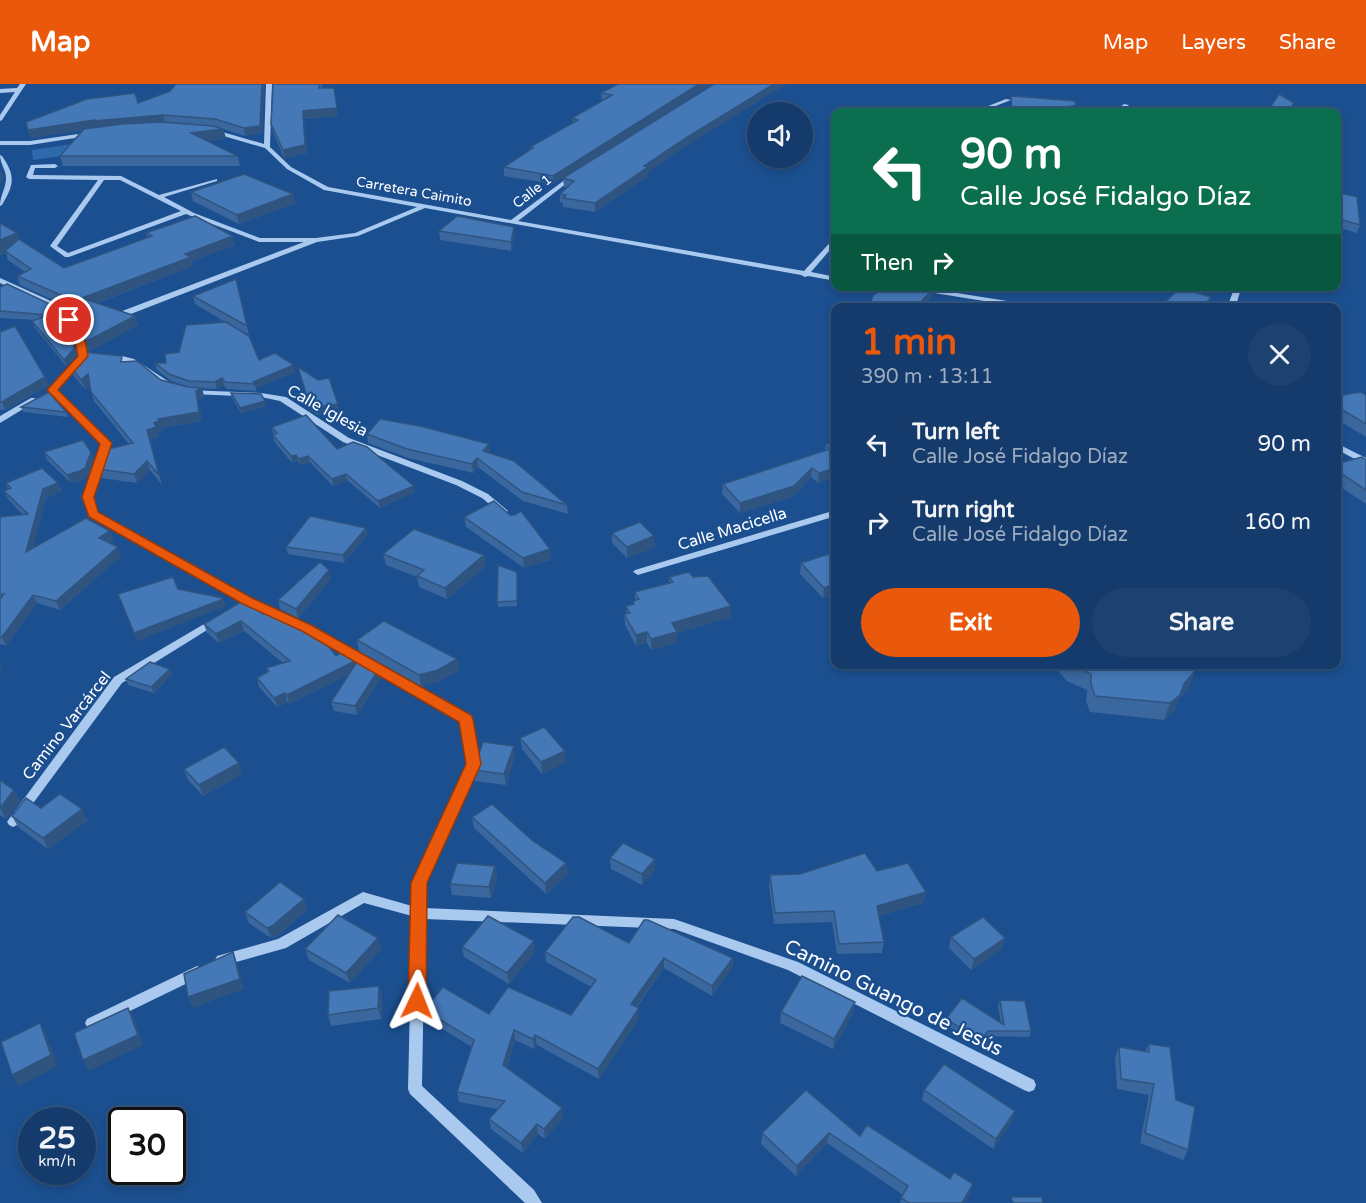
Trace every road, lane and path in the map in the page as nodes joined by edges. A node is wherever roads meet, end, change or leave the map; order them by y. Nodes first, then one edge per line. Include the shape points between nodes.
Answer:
1 (269, 84) edge
2 (21, 87) edge
3 (0, 91) edge
4 (1008, 100) dead end
5 (1126, 105) dead end
6 (987, 108) edge
7 (1122, 108) edge
8 (0, 119) edge
9 (207, 130) edge
10 (104, 132) edge
11 (0, 142) edge
12 (267, 147) junction
13 (0, 157) edge
14 (55, 166) dead end
15 (577, 173) edge
16 (103, 177) junction
17 (215, 180) dead end
18 (159, 197) junction
19 (0, 204) edge
20 (424, 206) junction
21 (187, 211) junction
22 (512, 222) junction
23 (316, 240) junction
24 (831, 244) edge
25 (806, 275) junction
26 (831, 278) edge
27 (0, 280) edge
28 (940, 291) edge
29 (1016, 303) edge
30 (120, 315) edge
31 (93, 356) junction
32 (52, 390) junction
33 (0, 420) edge
34 (1341, 448) edge
35 (1366, 462) edge
36 (831, 514) edge
37 (508, 515) edge
38 (638, 572) dead end
39 (238, 607) junction
40 (13, 822) edge
41 (419, 914) junction
42 (92, 1023) edge
43 (1029, 1085) dead end
44 (534, 1203) edge

1 - 12 street
2 - 3 street
2 - 8 street
4 - 6 street
5 - 7 street
9 - 12 street, Carretera Caimito
10 - 11 street via 30,143
12 - 20 street, Carretera Caimito via 289,168 326,189
13 - 19 street via 10,172
14 - 16 street via 33,166 28,177
15 - 22 street, Calle 1
16 - 18 street via 121,178
16 - 21 street via 53,246 67,256
17 - 18 street
18 - 21 street
20 - 22 street, Carretera Caimito
20 - 23 street via 356,235
21 - 23 street via 259,240
22 - 25 street, Carretera Caimito
23 - 30 street
24 - 25 street
25 - 26 street, Carretera Caimito
27 - 31 street via 59,308
28 - 29 street
31 - 32 street
31 - 37 street, Calle Iglesia via 122,357 144,366 167,385 191,392 283,399 346,440 459,483 485,496
32 - 33 street
32 - 39 street via 106,443 88,497 93,514
34 - 35 street
36 - 38 street, Calle Macicella
39 - 40 street, Camino Varcárcel via 118,680
39 - 41 street via 307,628 466,719 474,764 419,883
41 - 42 street, Camino Guango de Jesús via 363,897 281,944 230,956
41 - 43 street, Camino Guango de Jesús via 674,924 793,966
41 - 44 street via 415,1089

